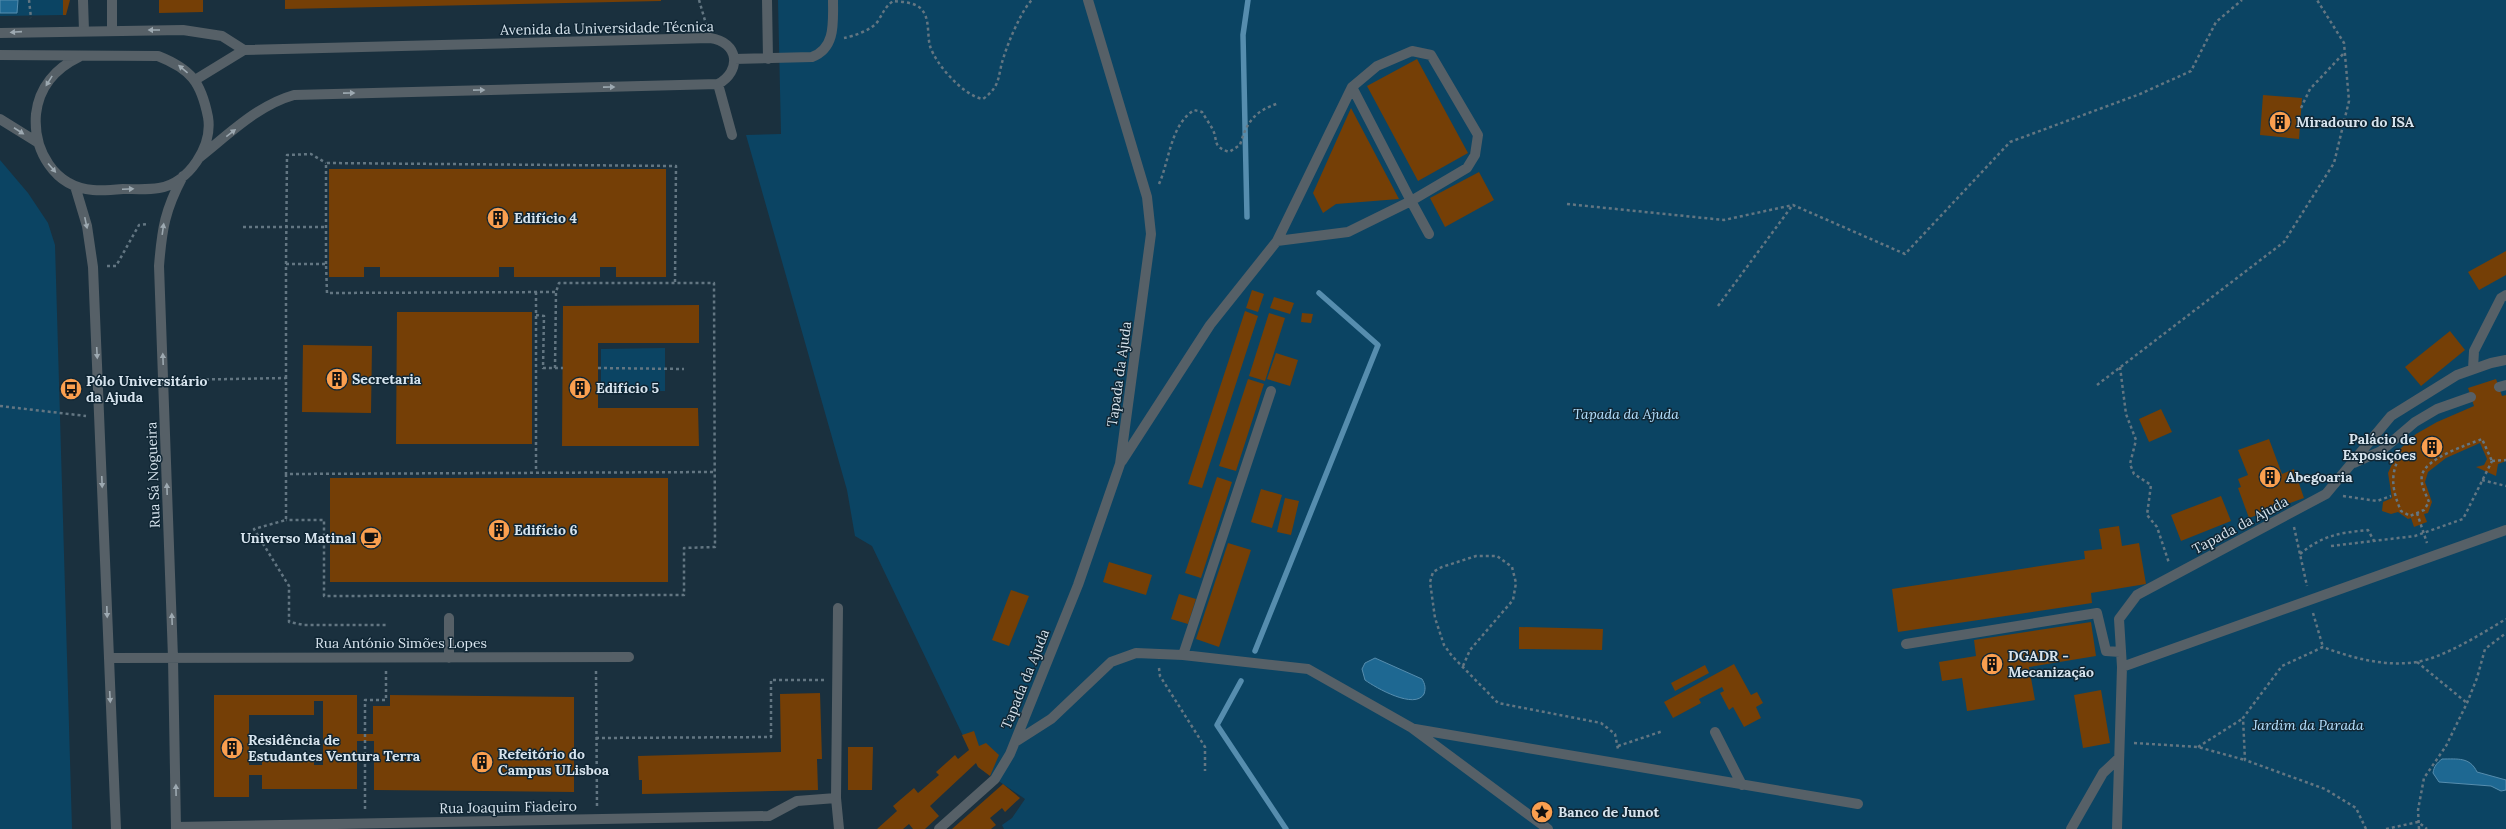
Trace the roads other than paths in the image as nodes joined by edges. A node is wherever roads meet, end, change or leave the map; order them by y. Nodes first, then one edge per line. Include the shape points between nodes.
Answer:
1 (83, 0) edge
2 (112, 0) edge
3 (767, 0) edge
4 (833, 0) edge
5 (1088, 0) edge
6 (84, 30) junction
7 (112, 30) junction
8 (0, 33) edge
9 (244, 50) junction
10 (0, 55) edge
11 (79, 57) junction
12 (734, 59) junction
13 (768, 59) junction
14 (195, 80) junction
15 (718, 84) junction
16 (1352, 87) junction
17 (0, 119) edge
18 (732, 135) dead end
19 (37, 142) junction
20 (200, 157) junction
21 (183, 176) junction
22 (76, 186) junction
23 (1411, 200) junction
24 (1429, 234) dead end
25 (1277, 241) junction
26 (2506, 295) edge
27 (2506, 360) edge
28 (2473, 369) junction
29 (1271, 391) dead end
30 (2471, 397) dead end
31 (1120, 464) junction
32 (2351, 465) junction
33 (2506, 530) edge
34 (838, 608) dead end
35 (448, 618) dead end
36 (1906, 644) dead end
37 (2120, 652) junction
38 (1183, 655) junction
39 (629, 657) dead end
40 (109, 658) junction
41 (173, 658) junction
42 (449, 658) junction
43 (2122, 666) junction
44 (1412, 728) junction
45 (1715, 732) dead end
46 (1015, 742) junction
47 (2119, 758) junction
48 (1742, 785) junction
49 (836, 798) junction
50 (1858, 804) dead end
51 (176, 828) edge
52 (116, 829) edge
53 (838, 829) edge
54 (939, 829) edge
55 (1548, 829) edge
56 (2071, 829) edge
57 (2117, 829) edge

1 - 6 street
2 - 7 street
3 - 13 street
4 - 13 street via 830,42 821,54 812,57
5 - 31 street, Tapada da Ajuda via 1147,197 1151,234
6 - 7 street
6 -> 8 street
9 -> 7 street via 222,36 183,30
9 - 12 street, Avenida da Universidade Técnica via 710,38 723,42 732,52
9 - 14 street
10 - 11 street
14 -> 11 street via 179,65 158,56
11 -> 19 street via 62,65 51,76 42,93 37,109
12 - 13 street
12 - 15 street via 731,74
14 - 20 street via 204,99 208,120 207,141
15 - 18 street
20 -> 15 street via 262,108 294,95
16 - 23 street
16 - 23 street via 1377,66 1412,51 1431,56 1478,135 1475,155 1467,168
16 - 25 street
17 -> 19 street
19 -> 22 street via 50,166 59,176
20 - 21 street
22 -> 21 street via 92,190 160,188
41 -> 21 street, Rua Sá Nogueira via 159,266 162,226 170,200
22 -> 40 street via 87,226 93,267
23 - 24 street
23 - 25 street via 1348,232
25 - 31 street via 1210,325
26 - 28 street via 2500,298 2474,350
27 - 28 street, Tapada da Ajuda via 2491,362
28 - 32 street, Tapada da Ajuda via 2457,375 2391,416
29 - 38 street
30 - 32 street via 2437,409 2415,422 2381,451
31 - 46 street, Tapada da Ajuda via 1078,585
32 - 37 street, Tapada da Ajuda via 2326,494 2291,515 2137,595 2119,619
33 - 43 street
34 - 49 street
35 - 42 street
36 - 37 street via 2097,613 2106,651
37 - 43 street, Tapada da Ajuda
38 - 44 street via 1308,669
38 - 46 street via 1136,653 1111,662 1051,719
39 - 42 street, Rua António Simões Lopes
40 - 41 street
40 -> 52 street
41 - 42 street, Rua António Simões Lopes
51 -> 41 street, Rua Sá Nogueira
43 - 47 street, Tapada da Ajuda
44 - 48 street
44 - 55 street
45 - 48 street
46 - 54 street, Tapada da Ajuda via 995,779
47 - 56 street via 2103,773
47 - 57 street, Tapada da Ajuda
48 - 50 street
49 - 51 street, Rua Joaquim Fiadeiro via 797,801 769,816
49 - 53 street

